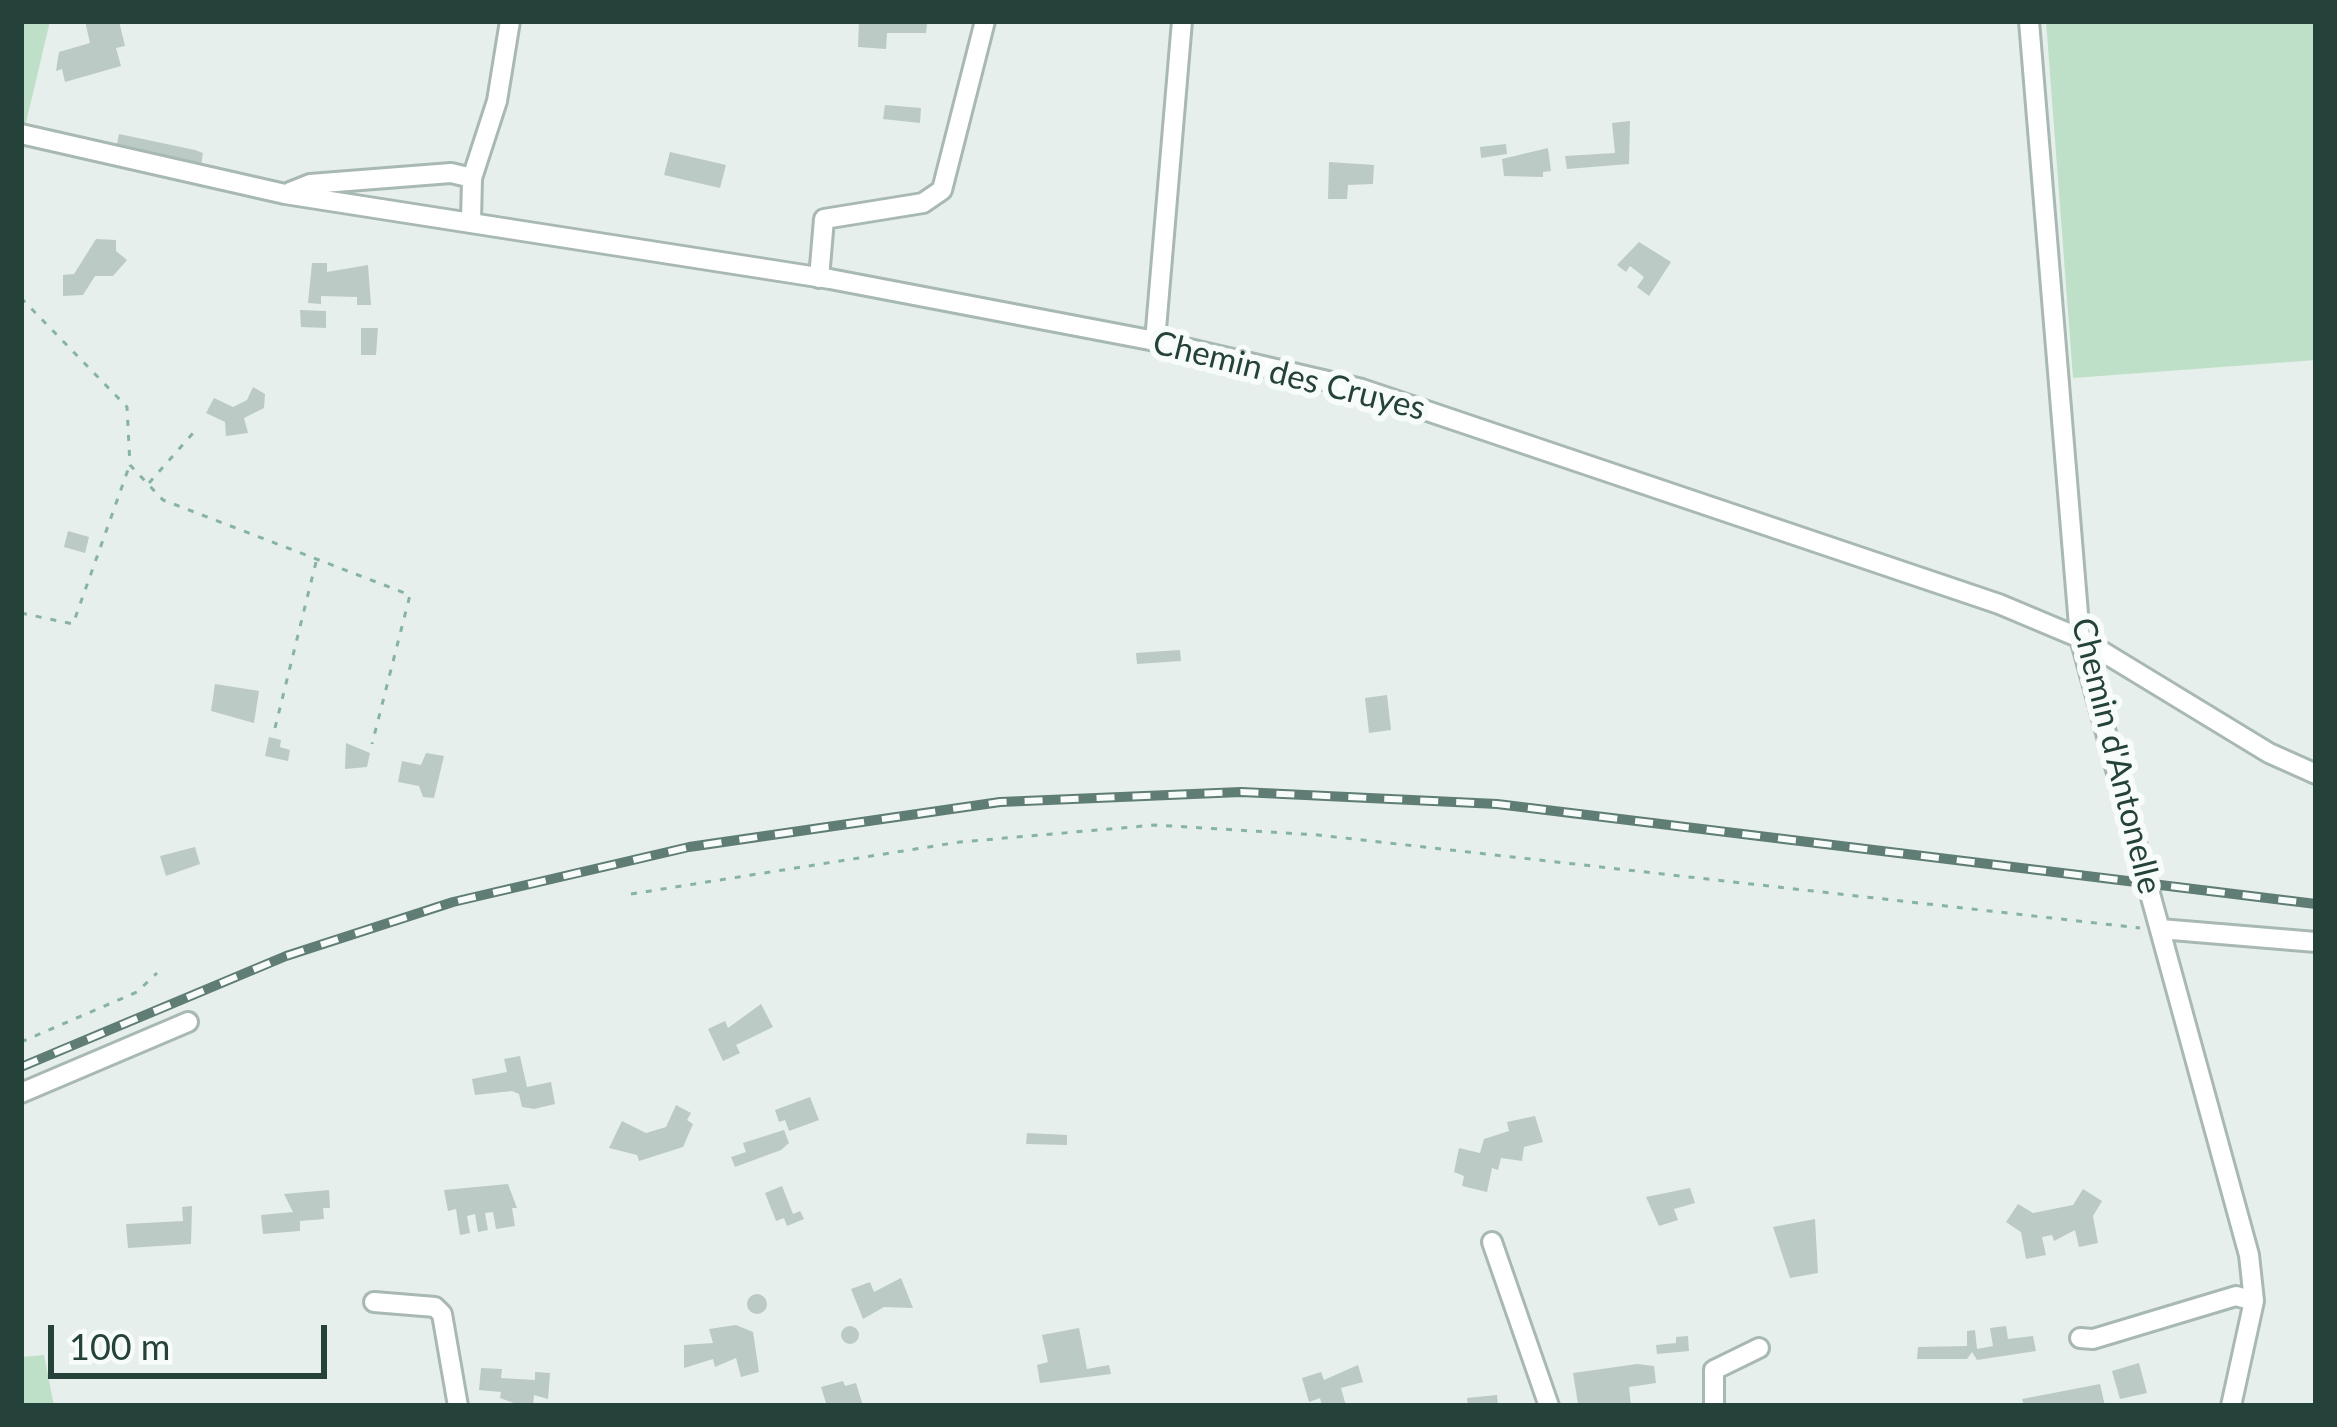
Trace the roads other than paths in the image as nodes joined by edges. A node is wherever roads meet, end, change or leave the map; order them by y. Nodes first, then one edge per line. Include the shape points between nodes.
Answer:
1 (510, 21) edge
2 (985, 21) edge
3 (1182, 21) edge
4 (2029, 21) edge
5 (21, 134) edge
6 (472, 178) junction
7 (285, 194) junction
8 (471, 220) junction
9 (819, 278) junction
10 (1155, 341) junction
11 (2080, 638) junction
12 (2316, 774) edge
13 (2160, 929) junction
14 (2316, 942) edge
15 (188, 1022) dead end
16 (21, 1094) edge
17 (1492, 1242) dead end
18 (2254, 1301) junction
19 (374, 1302) dead end
20 (2080, 1337) dead end
21 (1759, 1348) dead end
22 (458, 1406) edge
23 (1549, 1406) edge
24 (1714, 1406) edge
25 (2231, 1406) edge

1 - 6 street via 497,101
2 - 9 street via 942,190 923,203 824,218
3 - 10 street
4 - 11 street, Chemin d'Antonelle
5 - 7 street, Chemin des Cruyes
6 - 7 street, Chemin des Cruyes via 432,170
6 - 8 street
7 - 8 street, Chemin des Cruyes
8 - 9 street, Chemin des Cruyes
9 - 10 street, Chemin des Cruyes
10 - 11 street, Chemin des Cruyes via 1363,389 1560,451
11 - 12 street, Chemin des Cruyes
11 - 13 street, Chemin d'Antonelle
13 - 14 street
13 - 18 street, Chemin d'Antonelle via 2249,1255
15 - 16 street
17 - 23 street
18 - 20 street via 2236,1296
18 - 25 street, Chemin d'Antonelle
19 - 22 street via 442,1314
21 - 24 street via 1714,1370

